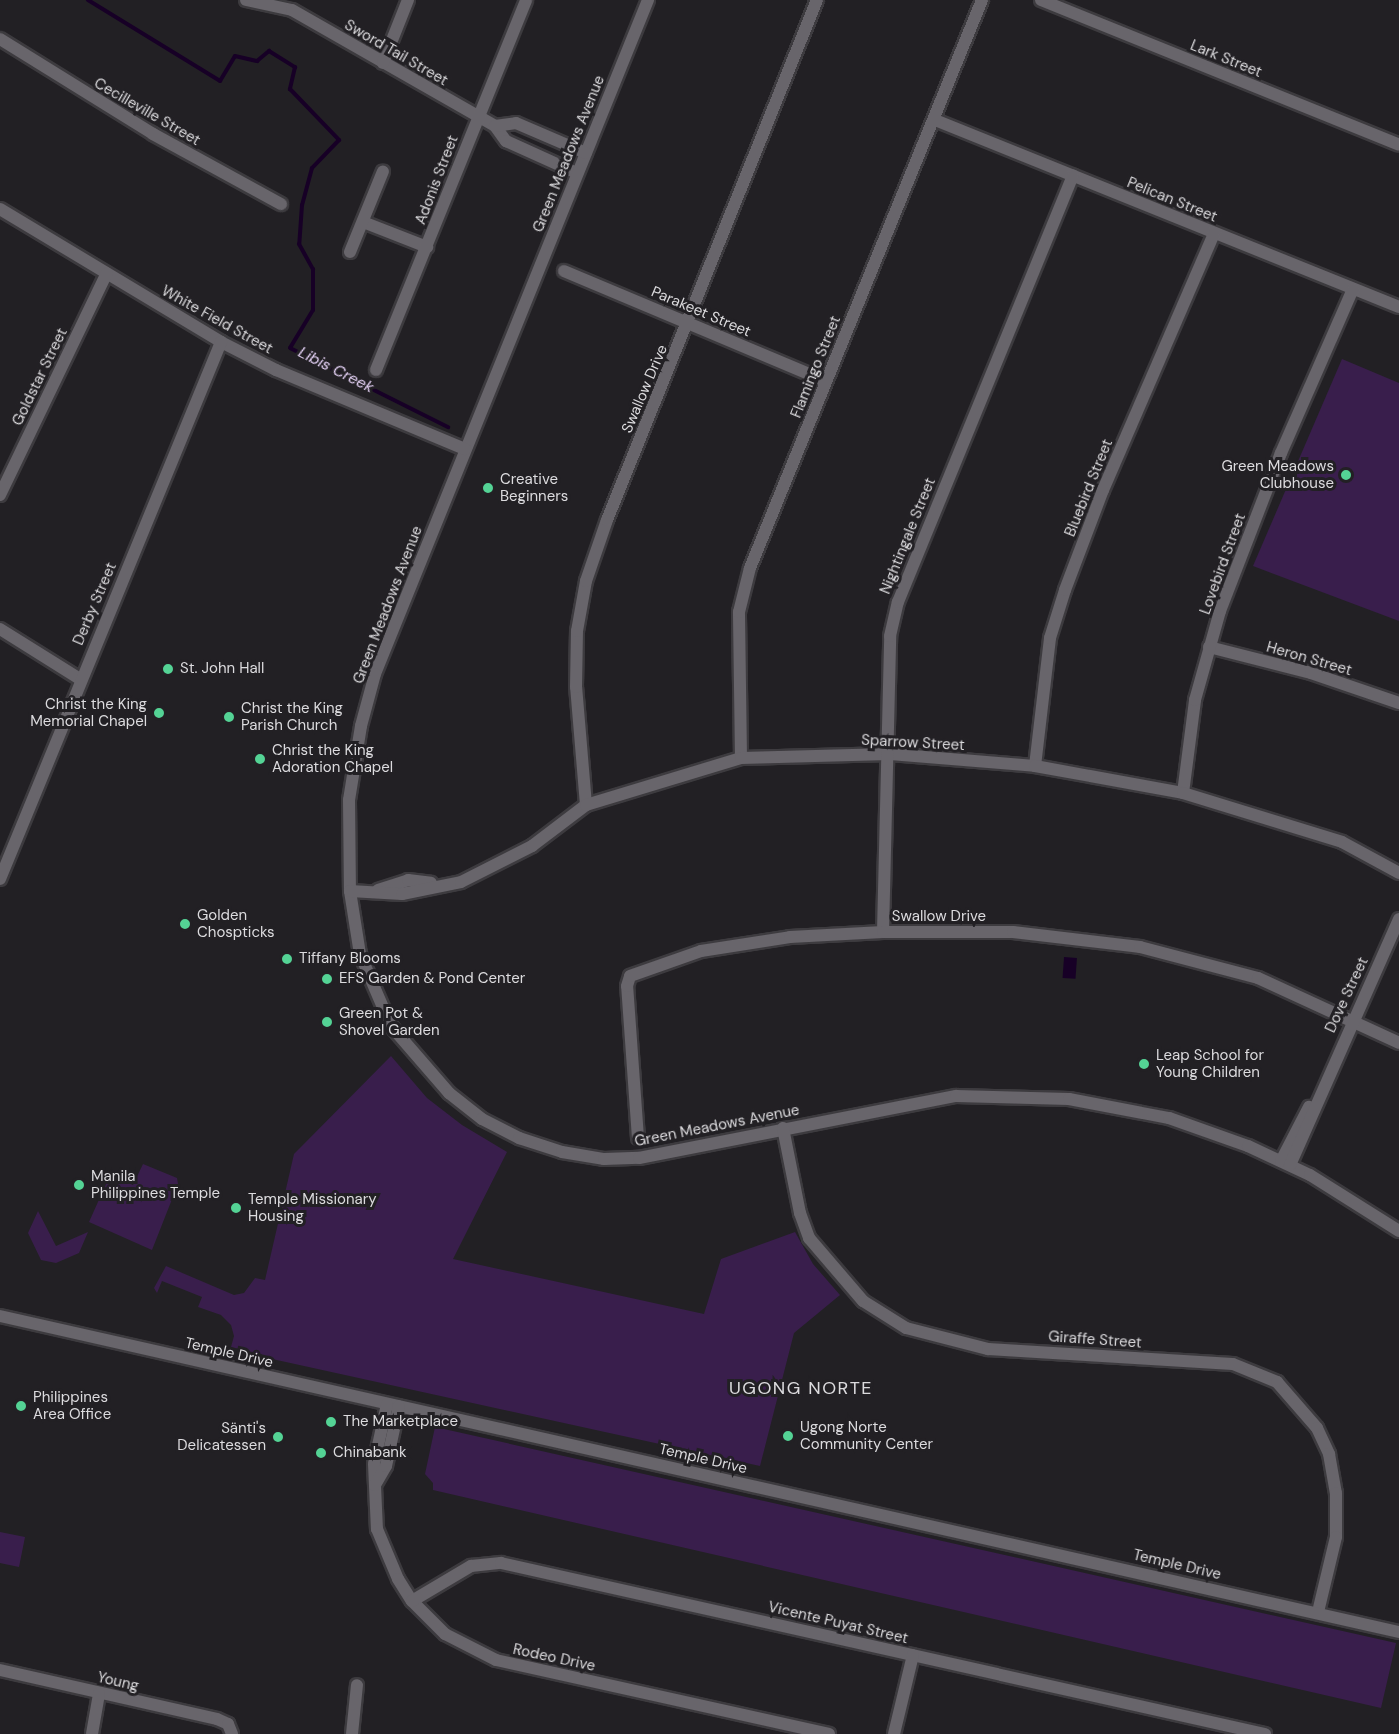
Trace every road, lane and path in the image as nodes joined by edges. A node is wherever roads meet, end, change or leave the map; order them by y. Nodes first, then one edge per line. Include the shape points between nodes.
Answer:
1 (246, 0) edge
2 (408, 0) edge
3 (526, 0) edge
4 (648, 0) edge
5 (817, 0) edge
6 (982, 0) edge
7 (1041, 0) edge
8 (294, 5) edge
9 (0, 39) edge
10 (383, 63) junction
11 (477, 119) junction
12 (935, 120) junction
13 (495, 126) junction
14 (1399, 145) edge
15 (586, 153) junction
16 (383, 171) dead end
17 (578, 173) junction
18 (1073, 176) junction
19 (281, 204) dead end
20 (0, 209) edge
21 (363, 222) junction
22 (1214, 233) junction
23 (426, 247) junction
24 (350, 252) dead end
25 (564, 271) dead end
26 (107, 273) junction
27 (1353, 289) junction
28 (1399, 307) edge
29 (689, 323) junction
30 (221, 342) junction
31 (376, 370) dead end
32 (826, 381) junction
33 (465, 449) junction
34 (0, 495) edge
35 (0, 629) edge
36 (1209, 647) junction
37 (80, 679) junction
38 (1399, 703) edge
39 (890, 754) junction
40 (741, 758) junction
41 (1035, 766) junction
42 (1183, 793) junction
43 (586, 805) junction
44 (1399, 873) edge
45 (0, 879) edge
46 (350, 891) junction
47 (1399, 919) edge
48 (883, 932) junction
49 (1353, 1019) junction
50 (1399, 1043) edge
51 (783, 1128) junction
52 (638, 1138) dead end
53 (1286, 1163) junction
54 (1399, 1231) edge
55 (1, 1317) edge
56 (393, 1405) junction
57 (412, 1601) junction
58 (1318, 1612) junction
59 (1399, 1632) edge
60 (913, 1655) junction
61 (0, 1670) edge
62 (357, 1684) dead end
63 (99, 1694) junction
64 (230, 1729) edge
65 (92, 1734) edge
66 (352, 1734) edge
67 (829, 1734) edge
68 (894, 1734) edge
69 (1265, 1734) edge

1 - 8 street, Sword Tail Street
2 - 10 street
3 - 11 street, Adonis Street
4 - 15 street, Green Meadows Avenue
5 - 29 street, Swallow Drive
6 - 12 street, Flamingo Street
7 - 14 street, Lark Street
8 - 10 street, Sword Tail Street
9 - 19 street, Cecilleville Street via 153,134
10 - 11 street, Sword Tail Street
11 - 13 street, Sword Tail Street
11 - 23 street, Adonis Street
12 - 18 street, Pelican Street
12 - 32 street, Flamingo Street
13 - 15 street, Sword Tail Street via 516,123
13 - 17 street, Sword Tail Street via 506,141
15 - 17 street, Green Meadows Avenue
16 - 21 street
17 - 33 street, Green Meadows Avenue
18 - 22 street, Pelican Street
18 - 39 street, Nightingale Street via 897,602 890,636
20 - 26 street, White Field Street
21 - 23 street
21 - 24 street
22 - 27 street, Pelican Street
22 - 41 street, Bluebird Street via 1103,490 1065,590 1050,638
23 - 31 street, Adonis Street
25 - 29 street, Parakeet Street
26 - 30 street, White Field Street
26 - 34 street, Goldstar Street
27 - 28 street, Pelican Street
27 - 36 street, Lovebird Street via 1281,453
29 - 32 street, Parakeet Street
29 - 43 street, Swallow Drive via 607,520 586,581 577,631 576,687
30 - 33 street, White Field Street via 276,370
30 - 37 street, Derby Street
32 - 40 street, Flamingo Street via 750,568 739,612
33 - 46 street, Green Meadows Avenue via 375,674 364,716 349,800
35 - 37 street
36 - 38 street, Heron Street via 1311,673
36 - 42 street, Lovebird Street via 1195,700
37 - 45 street, Derby Street
39 - 40 street, Sparrow Street
39 - 41 street, Sparrow Street
39 - 48 street, Nightingale Street
40 - 43 street, Sparrow Street
41 - 42 street, Sparrow Street
42 - 44 street, Sparrow Street via 1341,842
43 - 46 street, Sparrow Street via 532,846 487,872 460,882 408,880 374,891
46 - 51 street, Green Meadows Avenue via 360,954 391,1026 441,1085 482,1119 530,1142 604,1160 639,1158
47 - 49 street, Dove Street
48 - 49 street, Swallow Drive via 1013,932 1140,947 1258,978
48 - 52 street, Swallow Drive via 790,937 701,951 630,976 627,986
49 - 50 street, Swallow Drive
49 - 53 street, Dove Street
51 - 53 street, Green Meadows Avenue via 956,1096 1013,1095 1069,1099 1169,1118
51 - 58 street, Giraffe Street via 800,1213 809,1238 863,1302 906,1328 987,1349 1233,1364 1277,1382 1317,1428 1329,1454 1336,1493 1336,1537
53 - 54 street, Green Meadows Avenue
55 - 56 street, Temple Drive
56 - 57 street, Rodeo Drive via 375,1486 376,1529
56 - 58 street, Temple Drive
57 - 60 street, Vicente Puyat Street via 471,1566 501,1563
57 - 67 street, Rodeo Drive via 461,1645 495,1660
58 - 59 street, Temple Drive
60 - 68 street
60 - 69 street, Vicente Puyat Street
61 - 63 street, Young
62 - 66 street
63 - 64 street, Young
63 - 65 street

